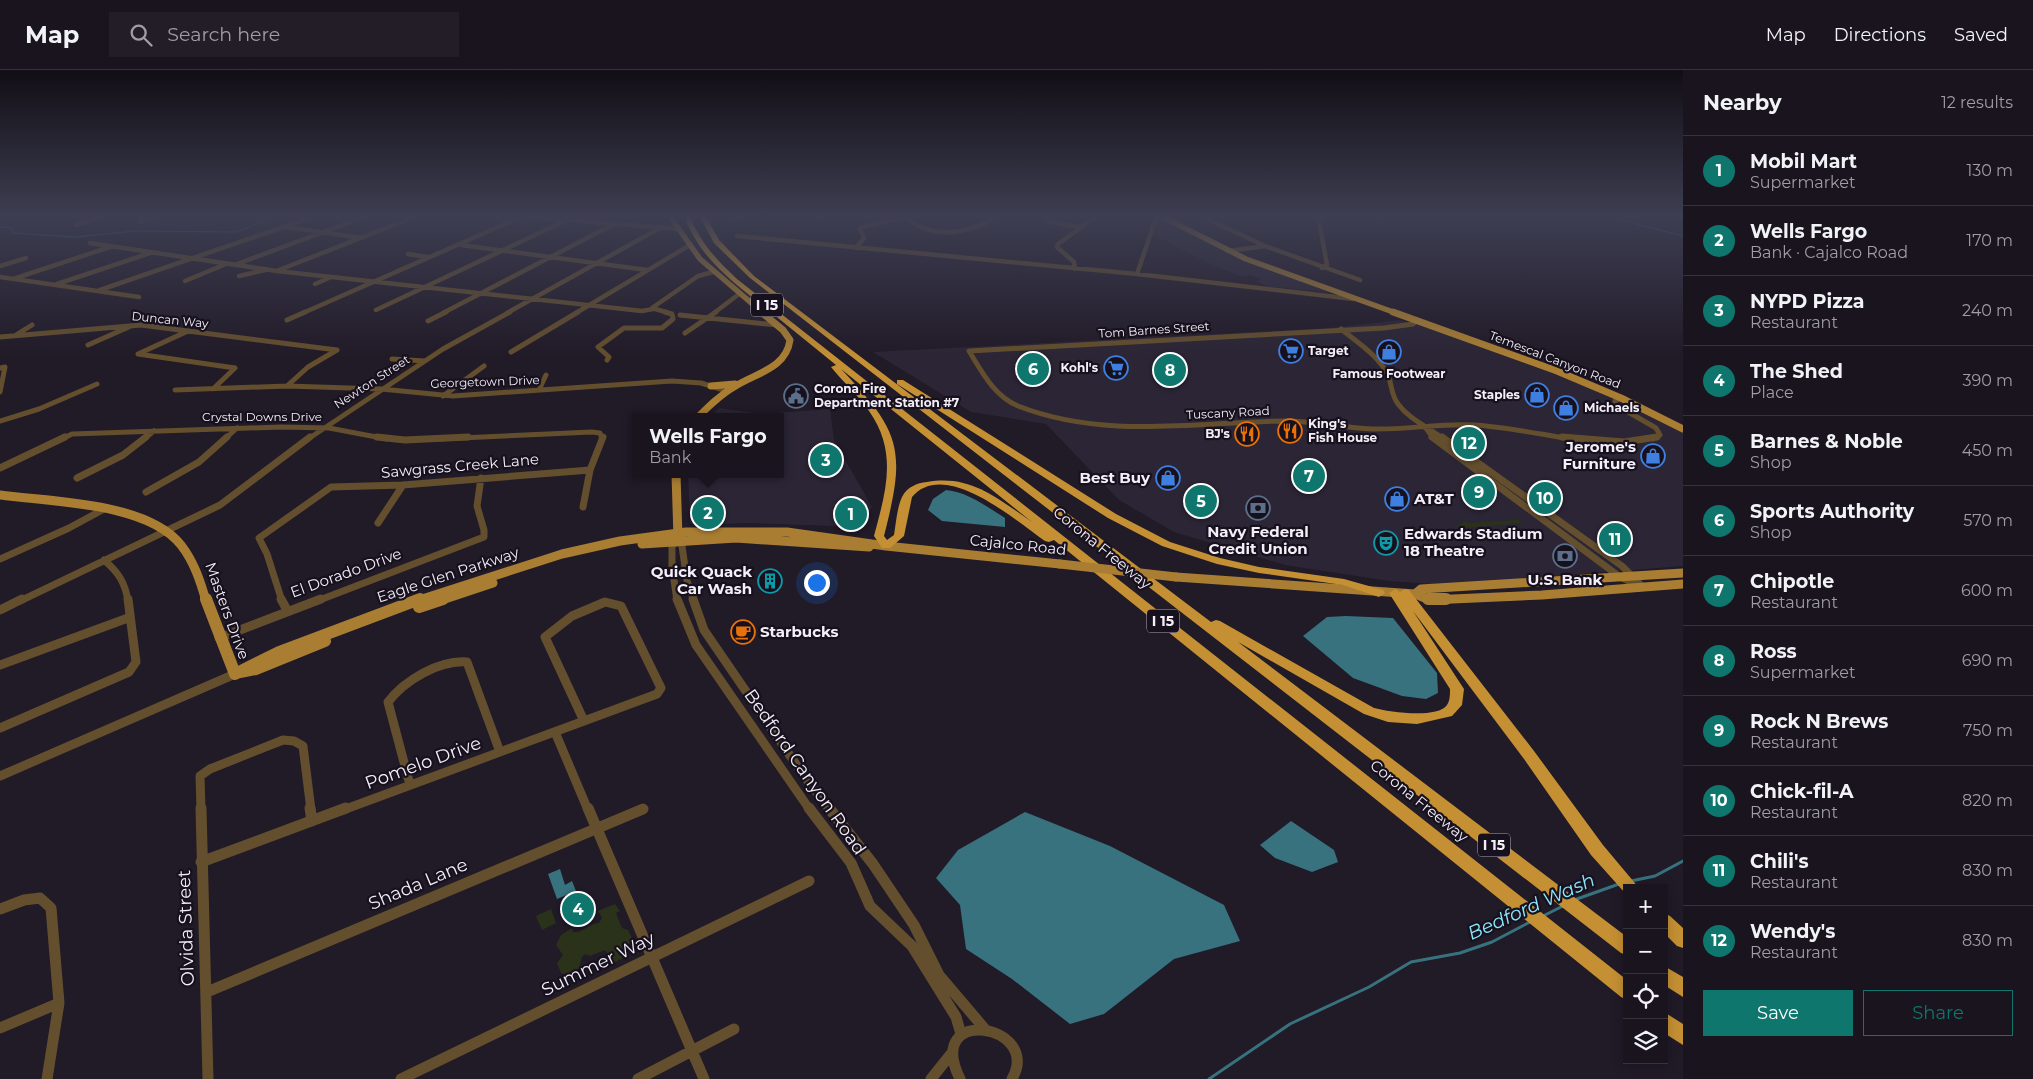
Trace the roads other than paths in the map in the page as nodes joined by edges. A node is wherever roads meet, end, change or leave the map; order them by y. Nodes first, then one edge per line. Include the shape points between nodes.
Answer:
1 (13, 262) edge
2 (65, 262) edge
3 (121, 262) edge
4 (182, 262) edge
5 (216, 262) edge
6 (243, 262) edge
7 (301, 262) edge
8 (418, 262) edge
9 (479, 262) edge
10 (540, 262) edge
11 (590, 262) edge
12 (661, 262) edge
13 (705, 262) edge
14 (718, 262) edge
15 (723, 262) edge
16 (730, 262) edge
17 (735, 262) edge
18 (1010, 262) edge
19 (1074, 262) edge
20 (1141, 262) edge
21 (1258, 262) edge
22 (1307, 262) edge
23 (1326, 262) edge
24 (597, 263) junction
25 (227, 264) junction
26 (235, 265) junction
27 (0, 266) edge
28 (1075, 268) junction
29 (1322, 268) junction
30 (267, 270) junction
31 (647, 270) junction
32 (278, 271) junction
33 (713, 272) junction
34 (1136, 274) junction
35 (0, 276) edge
36 (238, 276) dead end
37 (333, 276) junction
38 (15, 279) junction
39 (377, 280) junction
40 (1360, 280) dead end
41 (185, 281) dead end
42 (55, 284) junction
43 (315, 284) dead end
44 (429, 286) junction
45 (100, 290) junction
46 (482, 292) junction
47 (739, 294) junction
48 (139, 297) dead end
49 (535, 299) junction
50 (1358, 299) junction
51 (588, 305) junction
52 (653, 309) junction
53 (376, 310) dead end
54 (680, 315) dead end
55 (708, 318) junction
56 (287, 320) dead end
57 (428, 320) dead end
58 (1416, 320) junction
59 (32, 325) dead end
60 (133, 325) junction
61 (777, 325) junction
62 (1341, 329) junction
63 (188, 331) junction
64 (685, 332) dead end
65 (0, 337) edge
66 (15, 337) junction
67 (88, 344) dead end
68 (846, 348) junction
69 (821, 349) junction
70 (969, 351) joint
71 (511, 352) dead end
72 (392, 359) dead end
73 (607, 360) dead end
74 (424, 361) junction
75 (484, 366) dead end
76 (2, 368) edge
77 (546, 375) dead end
78 (741, 382) junction
79 (97, 384) dead end
80 (287, 386) junction
81 (711, 386) junction
82 (213, 389) junction
83 (381, 389) junction
84 (175, 390) dead end
85 (538, 390) junction
86 (727, 391) junction
87 (0, 392) edge
88 (443, 396) junction
89 (1621, 398) junction
90 (714, 402) junction
91 (702, 413) edge
92 (1663, 413) junction
93 (908, 417) junction
94 (0, 421) edge
95 (1683, 423) edge
96 (1425, 427) junction
97 (236, 428) junction
98 (322, 428) junction
99 (1683, 429) edge
100 (154, 430) junction
101 (0, 468) edge
102 (590, 470) junction
103 (76, 478) dead end
104 (481, 478) junction
105 (676, 478) edge
106 (402, 485) junction
107 (146, 492) dead end
108 (0, 495) edge
109 (106, 508) junction
110 (583, 508) dead end
111 (378, 524) dead end
112 (166, 532) junction
113 (678, 537) junction
114 (886, 546) junction
115 (0, 559) edge
116 (104, 560) junction
117 (1683, 573) edge
118 (1634, 576) junction
119 (1620, 577) junction
120 (1683, 584) edge
121 (1155, 585) junction
122 (1643, 587) junction
123 (1379, 593) junction
124 (1405, 594) junction
125 (0, 610) edge
126 (287, 610) junction
127 (1152, 612) junction
128 (128, 618) junction
129 (219, 638) junction
130 (0, 665) edge
131 (235, 674) junction
132 (584, 721) junction
133 (0, 728) edge
134 (556, 732) junction
135 (500, 752) junction
136 (0, 776) edge
137 (410, 785) junction
138 (643, 809) dead end
139 (1453, 814) junction
140 (312, 821) junction
141 (598, 828) junction
142 (201, 862) junction
143 (809, 881) dead end
144 (1627, 884) edge
145 (0, 909) edge
146 (1668, 925) edge
147 (1683, 940) edge
148 (1623, 944) edge
149 (652, 957) junction
150 (1668, 977) edge
151 (1623, 988) edge
152 (1683, 988) edge
153 (206, 992) junction
154 (58, 1003) junction
155 (1668, 1024) edge
156 (0, 1028) edge
157 (984, 1028) junction
158 (734, 1029) dead end
159 (961, 1034) junction
160 (1683, 1036) edge
161 (693, 1050) junction
162 (952, 1053) junction
163 (47, 1079) edge
164 (208, 1079) edge
165 (401, 1079) edge
166 (638, 1079) edge
167 (704, 1079) edge
168 (931, 1079) edge
169 (960, 1079) edge
170 (1012, 1079) edge

1 - 27 street
2 - 38 street
3 - 42 street
4 - 45 street
5 - 25 street
6 - 26 street
7 - 32 street
8 - 39 street
9 - 44 street
10 - 46 street
11 - 24 street
12 - 31 street
13 - 33 main road
14 - 69 highway, Corona Freeway / I 15
15 - 93 highway via 879,389
16 - 139 highway via 1387,772
17 - 68 highway, Corona Freeway / I 15
18 - 28 street
19 - 28 street
20 - 34 street
21 - 50 main road, Temescal Canyon Road
22 - 29 street
23 - 29 street
24 - 31 street
24 - 49 street, Newton Street
25 - 26 street
25 - 41 street
26 - 30 street
28 - 34 street
29 - 40 street
30 - 32 street
30 - 36 street
31 - 51 street
32 - 37 street
33 - 47 main road
33 - 52 street via 696,278
34 - 50 street
35 - 38 street
37 - 39 street
37 - 43 street
38 - 42 street
39 - 44 street
39 - 56 street
42 - 45 street
44 - 46 street
44 - 53 street
45 - 48 street
46 - 49 street
46 - 57 street
47 - 55 street
47 - 61 main road
49 - 51 street
49 - 74 street, Newton Street
50 - 58 main road, Temescal Canyon Road
51 - 52 street via 642,311
51 - 71 street
52 - 73 street via 668,313 673,319 658,330 625,328 618,332 598,347 609,357
54 - 55 street
55 - 61 street
55 - 64 street
58 - 62 street, Tom Barnes Street via 1402,326
58 - 89 main road, Temescal Canyon Road
58 - 92 main road, Temescal Canyon Road via 1565,370
59 - 66 street
60 - 63 street, Duncan Way
60 - 66 street, Duncan Way
60 - 67 street
61 - 78 main road via 790,340 785,356 765,372
62 - 70 street, Tom Barnes Street
62 - 96 street via 1374,357 1390,378 1395,400
63 - 80 street, Duncan Way via 337,350 308,367
63 - 82 street via 138,354 235,368
65 - 66 street, Duncan Way
68 - 121 highway, Corona Freeway / I 15
68 - 123 highway via 1135,530 1217,561 1344,582
69 - 93 highway, Corona Freeway / I 15
69 - 114 highway via 822,356 880,418 890,439 894,458 892,489 879,536
70 - 96 street, Tuscany Road via 1003,399 1035,411 1086,421 1154,427 1286,421 1376,429
72 - 74 street
74 - 83 street, Newton Street
75 - 88 street
76 - 87 street
77 - 85 street
78 - 81 main road
78 - 86 main road
79 - 94 street via 39,409
80 - 82 street, Georgetown Drive
80 - 83 street, Georgetown Drive
81 - 85 street, Georgetown Drive via 672,381
81 - 86 street, Georgetown Drive
81 - 90 main road via 715,392
82 - 84 street, Georgetown Drive
83 - 88 street, Georgetown Drive
83 - 98 street, Newton Street
85 - 88 street, Georgetown Drive
86 - 90 main road
89 - 92 main road
89 - 96 street, Tuscany Road via 1615,401 1616,405 1656,428 1660,435 1641,441 1616,441 1566,438 1474,425
89 - 99 main road, Temescal Canyon Road
90 - 91 main road
92 - 95 main road, Temescal Canyon Road
93 - 127 highway, Corona Freeway / I 15
96 - 118 street via 1459,448
96 - 119 street via 1431,437
97 - 98 street, Crystal Downs Drive
97 - 100 street, Crystal Downs Drive
97 - 107 street via 199,462
98 - 102 street, Crystal Downs Drive via 398,439 592,432 603,437
98 - 112 street, Newton Street via 233,497
100 - 101 street, Crystal Downs Drive via 72,434
100 - 103 street via 123,455
102 - 104 street, Sawgrass Creek Lane
102 - 110 street
104 - 106 street, Sawgrass Creek Lane
104 - 126 street, El Dorado Drive via 477,510 486,530 484,537
105 - 113 main road, Bedford Canyon Road
106 - 111 street
106 - 126 street, Sawgrass Creek Lane via 331,487 260,538 278,594
108 - 109 main road, Masters Drive
109 - 112 main road, Masters Drive via 132,515
109 - 115 street
112 - 116 street, Newton Street
112 - 129 main road, Masters Drive via 184,547 196,566
113 - 114 main road, Cajalco Road
113 - 131 main road, Eagle Glen Parkway via 588,554 378,620 256,669
113 - 157 street, Bedford Canyon Road via 704,630 804,776 873,864 914,925 939,975
113 - 159 street, Bedford Canyon Road via 672,546 678,604 696,645 799,796 851,863 870,906 912,946 956,1017
114 - 123 main road, Cajalco Road, bridge via 1176,577
114 - 127 highway via 899,536 907,497 912,492 919,486 932,483 957,483 979,491
116 - 125 street, Newton Street
116 - 128 street via 118,572 126,586
117 - 118 main road, Cajalco Road
118 - 119 main road, Cajalco Road
118 - 122 street
119 - 122 street
119 - 124 main road, Cajalco Road via 1422,589
120 - 122 main road, Cajalco Road
121 - 124 highway via 1252,646 1369,711 1402,720 1434,717 1447,713 1455,705 1457,689
121 - 139 highway, Corona Freeway / I 15
122 - 124 main road, Cajalco Road via 1462,600 1430,600
123 - 124 main road, Cajalco Road
124 - 144 highway via 1523,747 1597,850
126 - 129 street, El Dorado Drive
127 - 151 highway, Corona Freeway / I 15
128 - 130 street
128 - 133 street via 136,662 129,672
129 - 131 main road, Masters Drive
131 - 136 street, Eagle Glen Parkway
132 - 132 street, Pomelo Drive via 544,637 600,604 613,602 620,606 661,688 657,694
132 - 134 street, Pomelo Drive
134 - 135 street, Pomelo Drive
134 - 141 street
135 - 137 street, Pomelo Drive
135 - 137 street via 467,662 452,661 399,689 388,702
137 - 140 street, Pomelo Drive
138 - 141 street, Shada Lane
139 - 148 highway, Corona Freeway / I 15
140 - 142 street, Pomelo Drive
140 - 142 street, Olvida Street via 303,746 283,740 200,776
141 - 149 street
141 - 153 street, Shada Lane
142 - 153 street, Olvida Street
143 - 149 street, Summer Way
145 - 154 street via 23,899 40,898 51,908
146 - 147 highway
149 - 161 street
149 - 165 street, Summer Way
150 - 152 highway
153 - 164 street, Olvida Street
154 - 156 street
154 - 163 street
155 - 160 highway
157 - 159 street
157 - 170 street via 999,1033 1010,1045 1017,1065
158 - 161 street
159 - 162 street
161 - 166 street
161 - 167 street
162 - 168 street
162 - 169 street

